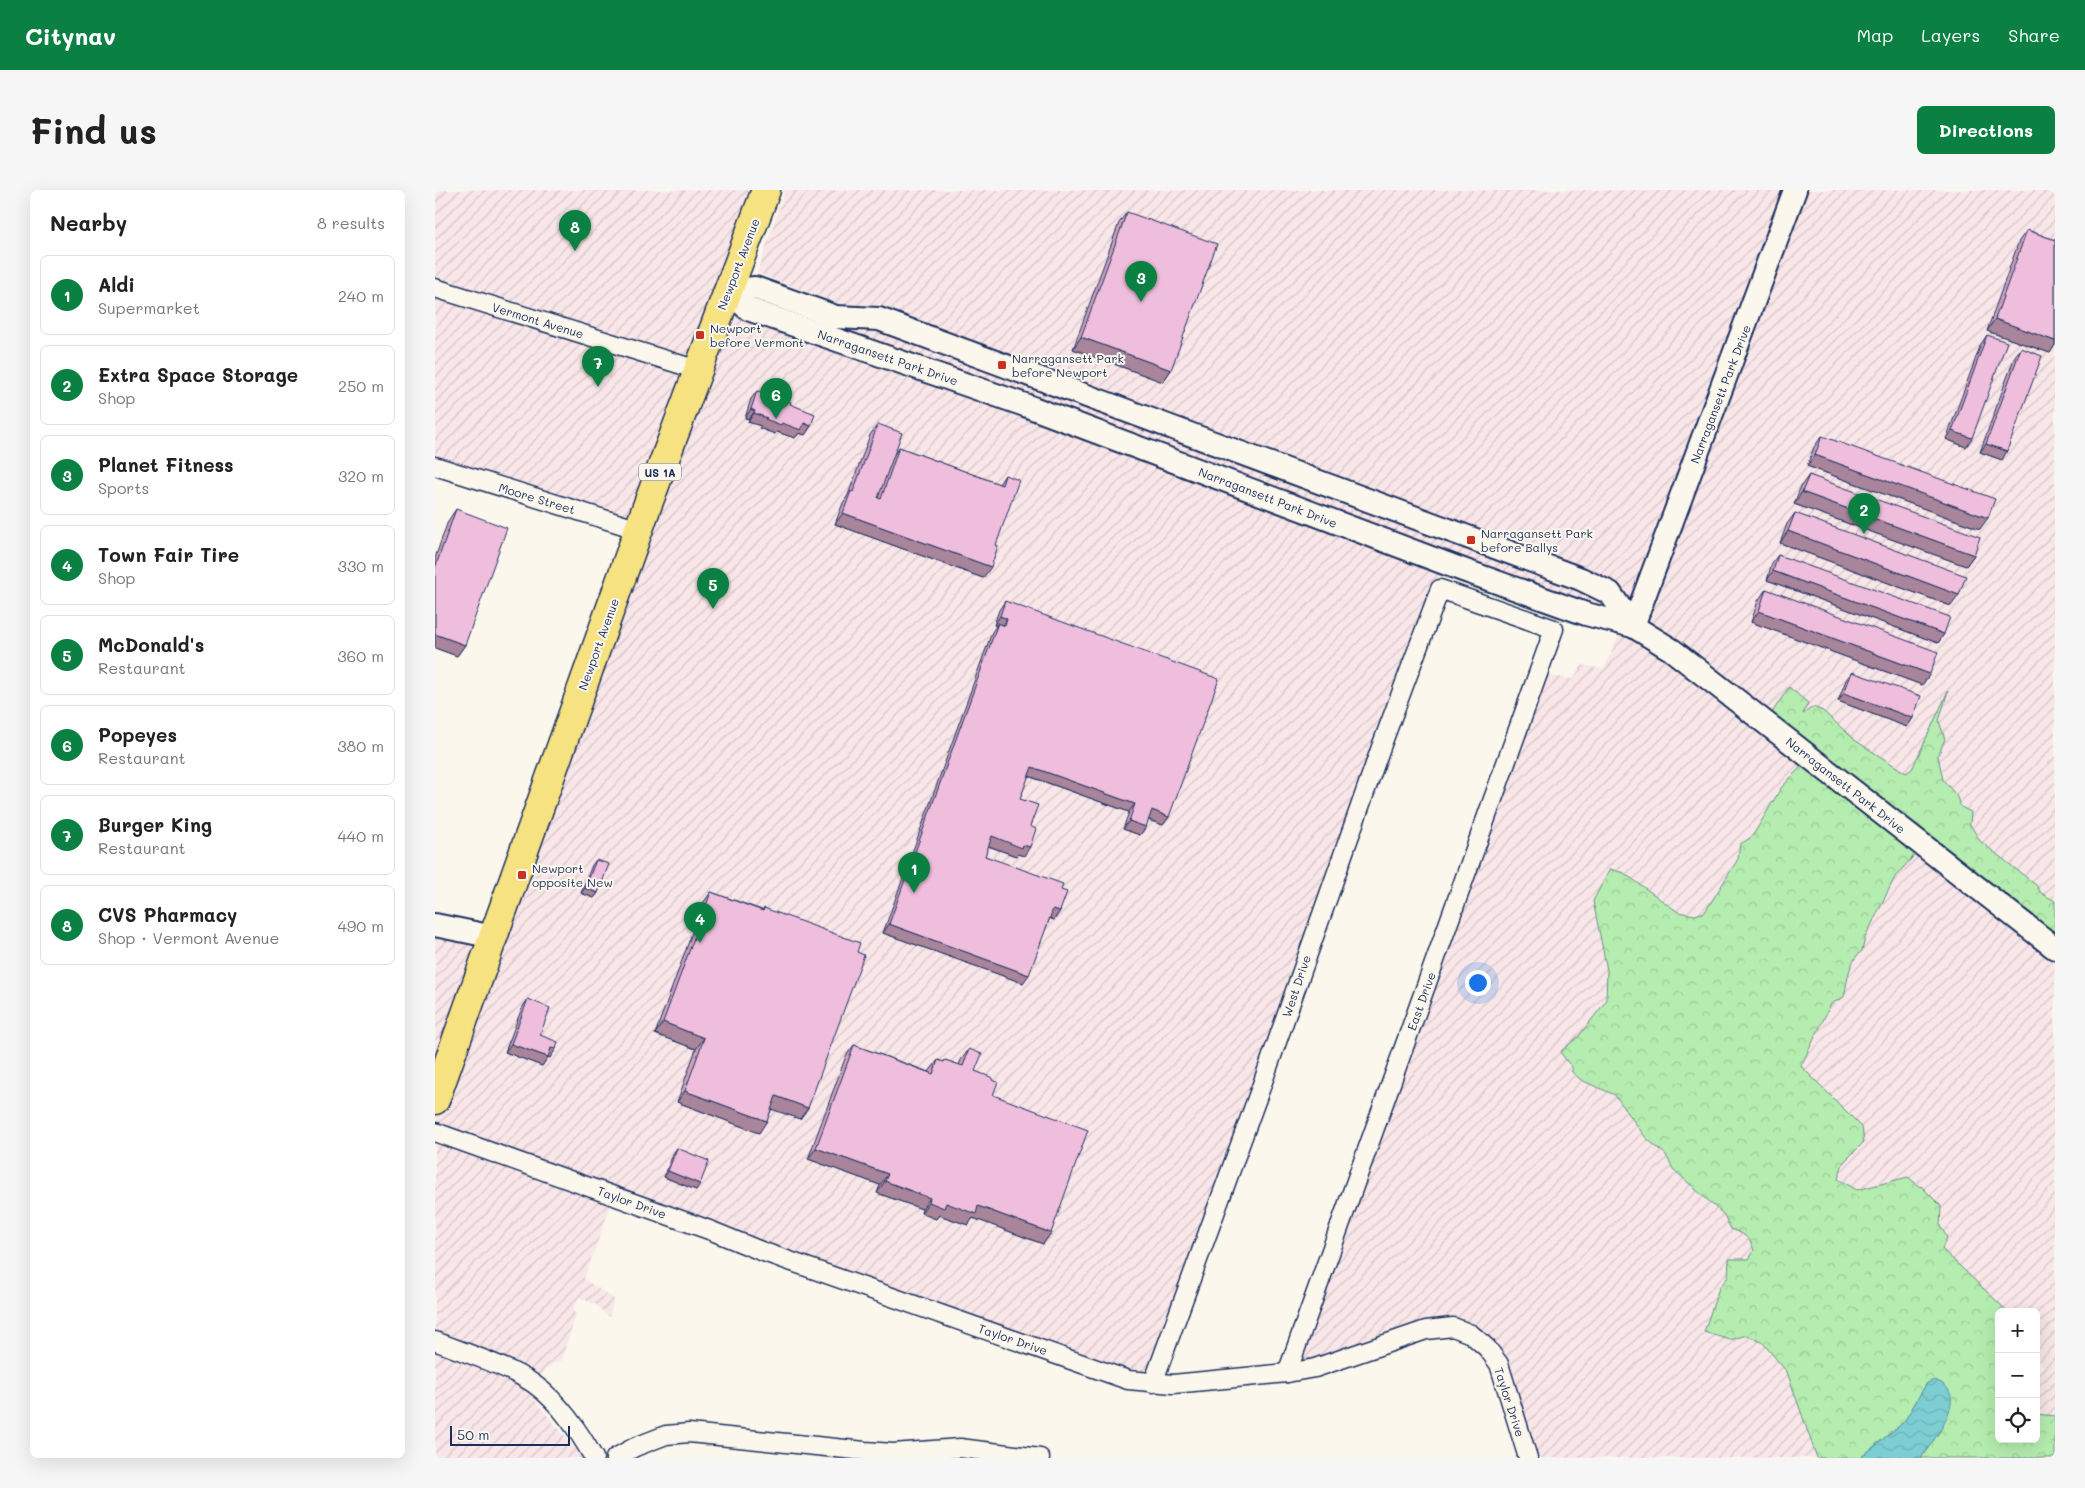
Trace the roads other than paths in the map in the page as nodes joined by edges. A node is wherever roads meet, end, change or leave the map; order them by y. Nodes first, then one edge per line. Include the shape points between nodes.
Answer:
1 (766, 190) edge
2 (1795, 190) edge
3 (435, 288) edge
4 (727, 291) junction
5 (698, 370) junction
6 (435, 466) edge
7 (639, 530) junction
8 (1633, 626) junction
9 (1554, 629) joint
10 (435, 925) edge
11 (494, 937) junction
12 (2055, 948) edge
13 (435, 1100) edge
14 (435, 1132) edge
15 (435, 1341) edge
16 (1287, 1373) junction
17 (1153, 1383) junction
18 (595, 1458) edge
19 (615, 1458) edge
20 (1040, 1458) edge
21 (1528, 1458) edge

1 - 4 main road, Newport Avenue / US 1A
2 - 8 street, Narragansett Park Drive
3 - 5 street, Vermont Avenue
4 - 5 main road, Newport Avenue / US 1A
4 - 8 street, Narragansett Park Drive via 748,309 1025,405 1453,567 1577,611
4 - 8 street, Narragansett Park Drive via 755,288 836,317 879,319 1581,579 1610,593
5 - 7 main road, Newport Avenue / US 1A
6 - 7 street, Moore Street
7 - 11 main road, Newport Avenue / US 1A
8 - 12 street, Narragansett Park Drive via 1672,650
9 - 16 street, East Drive
9 - 17 street, West Drive via 1440,589
10 - 11 street
11 - 13 main road, Newport Avenue / US 1A
14 - 17 street, Taylor Drive via 1128,1380
15 - 18 street via 532,1383 552,1399
16 - 17 street, Taylor Drive via 1195,1383
16 - 21 street, Taylor Drive via 1315,1368 1426,1330 1453,1327 1471,1334 1499,1364
19 - 20 street via 666,1435 689,1433 865,1452 960,1448

